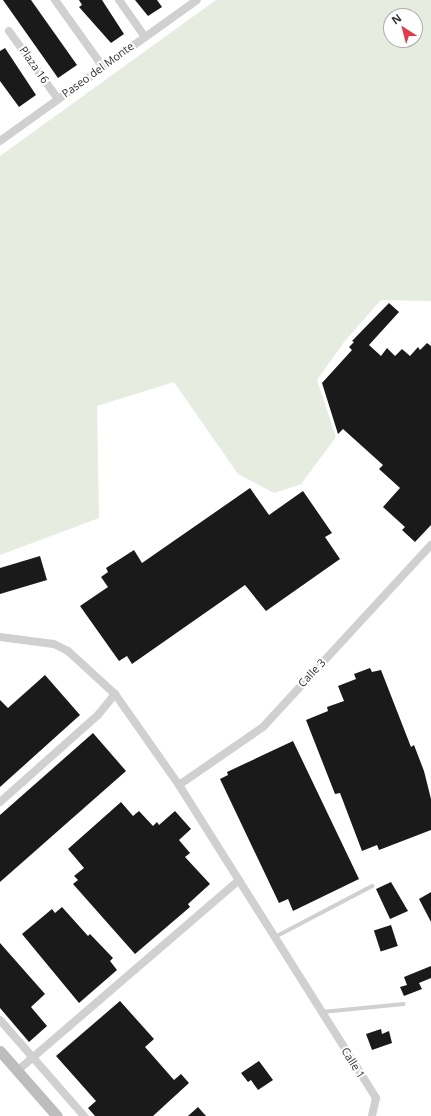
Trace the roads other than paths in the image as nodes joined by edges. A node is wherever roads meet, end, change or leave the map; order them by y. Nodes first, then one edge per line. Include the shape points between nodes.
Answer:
1 (55, 0) edge
2 (119, 0) edge
3 (197, 0) edge
4 (9, 30) dead end
5 (145, 37) junction
6 (103, 67) junction
7 (58, 99) junction
8 (0, 140) edge
9 (431, 545) edge
10 (0, 637) edge
11 (115, 694) junction
12 (179, 785) junction
13 (0, 802) edge
14 (239, 880) junction
15 (372, 886) dead end
16 (274, 938) junction
17 (404, 1004) dead end
18 (322, 1012) junction
19 (0, 1020) edge
20 (0, 1052) edge
21 (34, 1058) junction
22 (17, 1072) junction
23 (57, 1116) edge
24 (84, 1116) edge
25 (372, 1116) edge

1 - 6 street
2 - 5 street
3 - 5 street, Paseo del Monte
4 - 7 street, Plaza 16
5 - 6 street, Paseo del Monte
6 - 7 street, Paseo del Monte
7 - 8 street, Paseo del Monte
9 - 12 street, Calle 3 via 263,727
10 - 11 street, Calle 1 via 46,642 68,651
11 - 12 street, Calle 1
11 - 13 street via 98,715
12 - 14 street, Calle 1
14 - 16 street, Calle 1
14 - 21 street
15 - 16 lane
16 - 18 street, Calle 1
17 - 18 lane
18 - 25 street, Calle 1 via 376,1098
19 - 21 street
20 - 22 street
21 - 22 street
21 - 24 street
22 - 23 street

